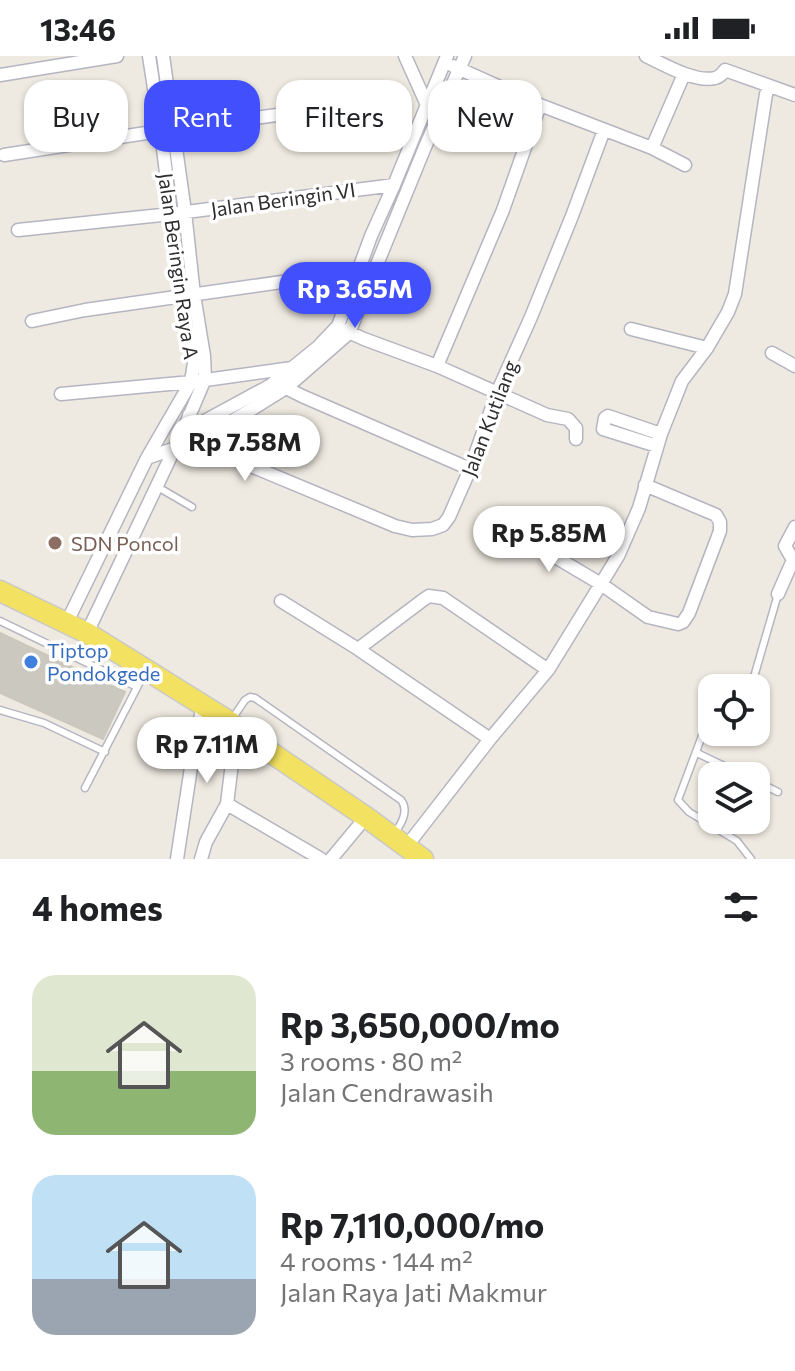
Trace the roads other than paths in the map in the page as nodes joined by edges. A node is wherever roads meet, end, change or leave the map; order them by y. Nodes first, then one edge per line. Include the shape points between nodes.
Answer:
1 (117, 56) edge
2 (149, 56) edge
3 (163, 56) edge
4 (405, 56) edge
5 (465, 56) edge
6 (646, 56) edge
7 (724, 56) edge
8 (445, 59) edge
9 (460, 70) junction
10 (725, 70) junction
11 (684, 74) junction
12 (0, 75) edge
13 (154, 80) edge
14 (164, 80) edge
15 (456, 80) edge
16 (483, 80) edge
17 (766, 94) dead end
18 (795, 96) edge
19 (542, 106) edge
20 (426, 108) junction
21 (604, 130) junction
22 (144, 134) edge
23 (428, 142) edge
24 (652, 148) junction
25 (167, 152) edge
26 (171, 152) edge
27 (523, 152) edge
28 (4, 155) dead end
29 (685, 165) dead end
30 (394, 185) junction
31 (185, 212) junction
32 (171, 214) junction
33 (18, 230) dead end
34 (345, 273) dead end
35 (188, 296) junction
36 (32, 321) dead end
37 (631, 329) dead end
38 (344, 330) junction
39 (707, 348) junction
40 (772, 353) dead end
41 (437, 366) junction
42 (795, 366) edge
43 (294, 368) junction
44 (198, 380) junction
45 (283, 384) junction
46 (497, 393) junction
47 (61, 394) dead end
48 (188, 425) junction
49 (201, 439) junction
50 (576, 439) dead end
51 (156, 443) junction
52 (172, 451) junction
53 (147, 458) junction
54 (470, 469) junction
55 (645, 485) junction
56 (156, 486) junction
57 (192, 507) dead end
58 (795, 527) edge
59 (515, 533) dead end
60 (601, 584) junction
61 (0, 591) edge
62 (778, 594) joint
63 (281, 601) dead end
64 (0, 621) edge
65 (67, 622) junction
66 (87, 633) junction
67 (358, 649) junction
68 (548, 670) junction
69 (755, 674) edge
70 (142, 678) junction
71 (203, 705) junction
72 (0, 710) edge
73 (230, 722) junction
74 (248, 737) junction
75 (490, 739) junction
76 (699, 746) edge
77 (105, 752) junction
78 (697, 753) junction
79 (716, 762) edge
80 (85, 788) dead end
81 (770, 788) edge
82 (778, 792) dead end
83 (227, 804) junction
84 (366, 817) junction
85 (406, 848) edge
86 (177, 859) edge
87 (201, 859) edge
88 (321, 859) edge
89 (331, 859) edge
90 (751, 859) edge

1 - 12 street
2 - 13 street, Jalan Beringin Raya A
3 - 14 street
4 - 20 street
5 - 9 street
6 - 11 street
7 - 10 street
8 - 9 street
8 - 20 street
9 - 15 street
9 - 16 street
10 - 11 street via 715,78
10 - 18 street
11 - 24 street
17 - 39 street via 735,294
19 - 21 street
20 - 30 street
21 - 24 street
21 - 46 street, Jalan Kutilang
22 - 28 street
23 - 38 street
24 - 29 street
25 - 32 street, Jalan Beringin Raya A
26 - 31 street
27 - 41 street
30 - 31 street, Jalan Beringin VI
30 - 38 street via 371,236
31 - 32 street, Jalan Beringin VI
31 - 35 street
32 - 33 street, Jalan Beringin VI
32 - 35 street, Jalan Beringin Raya A
34 - 35 street
35 - 36 street
35 - 44 street via 204,356
37 - 39 street
38 - 41 street
38 - 43 street
38 - 45 street
39 - 55 street via 682,381
40 - 42 street
41 - 46 street
43 - 44 street
43 - 45 street
44 - 47 street
44 - 48 street
44 - 51 street
45 - 48 street
45 - 49 street
45 - 54 street
46 - 50 street via 568,419 576,428
46 - 54 street, Jalan Kutilang
48 - 49 street, Jalan Kutilang
48 - 51 street
48 - 52 street
49 - 52 street
49 - 54 street, Jalan Kutilang via 220,453 412,530 443,525
51 - 53 street
52 - 53 street
52 - 56 street
53 - 65 street
55 - 60 street via 618,556
55 - 60 street via 716,515 720,522 689,613 678,624 648,617
56 - 57 lane
56 - 66 street
58 - 62 street via 785,546 793,560
59 - 60 street
60 - 68 street
61 - 65 main road
62 - 69 lane
63 - 67 street
64 - 70 lane
65 - 66 main road
66 - 70 main road
67 - 68 street via 435,596
67 - 75 street
68 - 75 street
70 - 71 main road
70 - 77 lane
71 - 73 main road
71 - 86 street
72 - 77 lane via 44,723
73 - 74 main road
73 - 85 lane via 245,700 255,698 388,791 405,805 397,830
74 - 83 street via 232,763
74 - 84 main road
75 - 85 street
76 - 78 lane
77 - 80 lane
78 - 79 lane
78 - 90 lane via 680,804 737,841
81 - 82 lane
83 - 87 street
83 - 88 street
84 - 85 main road
84 - 89 street

